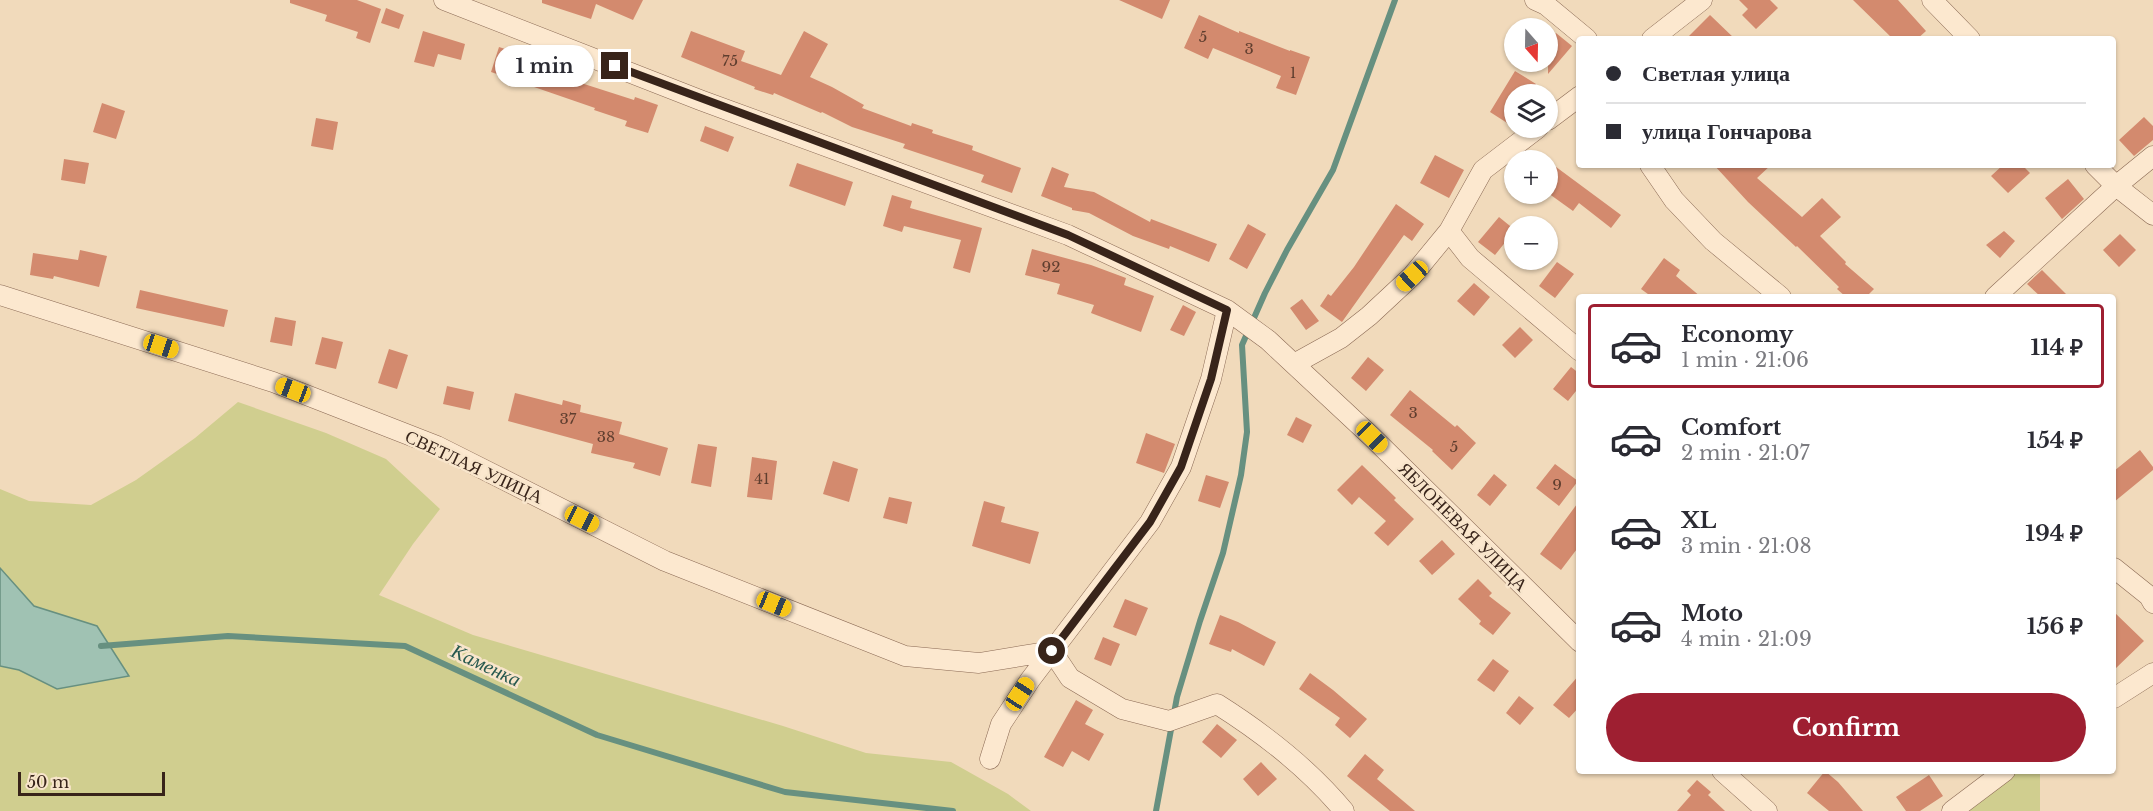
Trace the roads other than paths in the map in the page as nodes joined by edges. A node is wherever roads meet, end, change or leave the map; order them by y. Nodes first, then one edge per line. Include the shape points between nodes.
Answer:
1 (444, 0) edge
2 (1535, 0) edge
3 (1702, 0) edge
4 (1932, 0) edge
5 (1583, 36) edge
6 (1656, 36) edge
7 (1967, 36) edge
8 (1576, 99) edge
9 (1558, 112) edge
10 (1525, 138) edge
11 (2153, 156) edge
12 (1652, 168) edge
13 (2098, 168) edge
14 (2116, 186) junction
15 (2153, 215) edge
16 (1449, 231) junction
17 (1778, 294) edge
18 (1998, 294) edge
19 (0, 295) edge
20 (1227, 310) junction
21 (1576, 348) edge
22 (1294, 364) junction
23 (2116, 570) edge
24 (2153, 603) edge
25 (1576, 638) edge
26 (1052, 651) junction
27 (2153, 673) edge
28 (2116, 697) edge
29 (990, 759) dead end
30 (1725, 774) edge
31 (2001, 774) edge
32 (1344, 811) edge
33 (1767, 811) edge
34 (1952, 811) edge

1 - 20 street, ЯБЛОНЕВАЯ УЛИЦА via 700,100 1068,235
2 - 5 street
3 - 6 street
4 - 7 street
8 - 9 street
10 - 16 street via 1483,170
11 - 14 street
12 - 17 street via 1674,200 1713,241
13 - 14 street
14 - 15 street
14 - 18 street
16 - 21 street via 1470,258
16 - 22 street via 1412,276 1369,316 1341,338
19 - 26 street, СВЕТЛАЯ УЛИЦА via 273,382 437,446 665,561 905,656 979,663
20 - 22 street, ЯБЛОНЕВАЯ УЛИЦА
20 - 26 street via 1211,379 1181,467 1150,522
22 - 25 street, ЯБЛОНЕВАЯ УЛИЦА
23 - 24 street
26 - 29 street via 1001,724
26 - 32 street via 1070,678 1122,709 1170,722 1217,704 1246,722 1324,788
27 - 28 street
30 - 33 street
31 - 34 street

